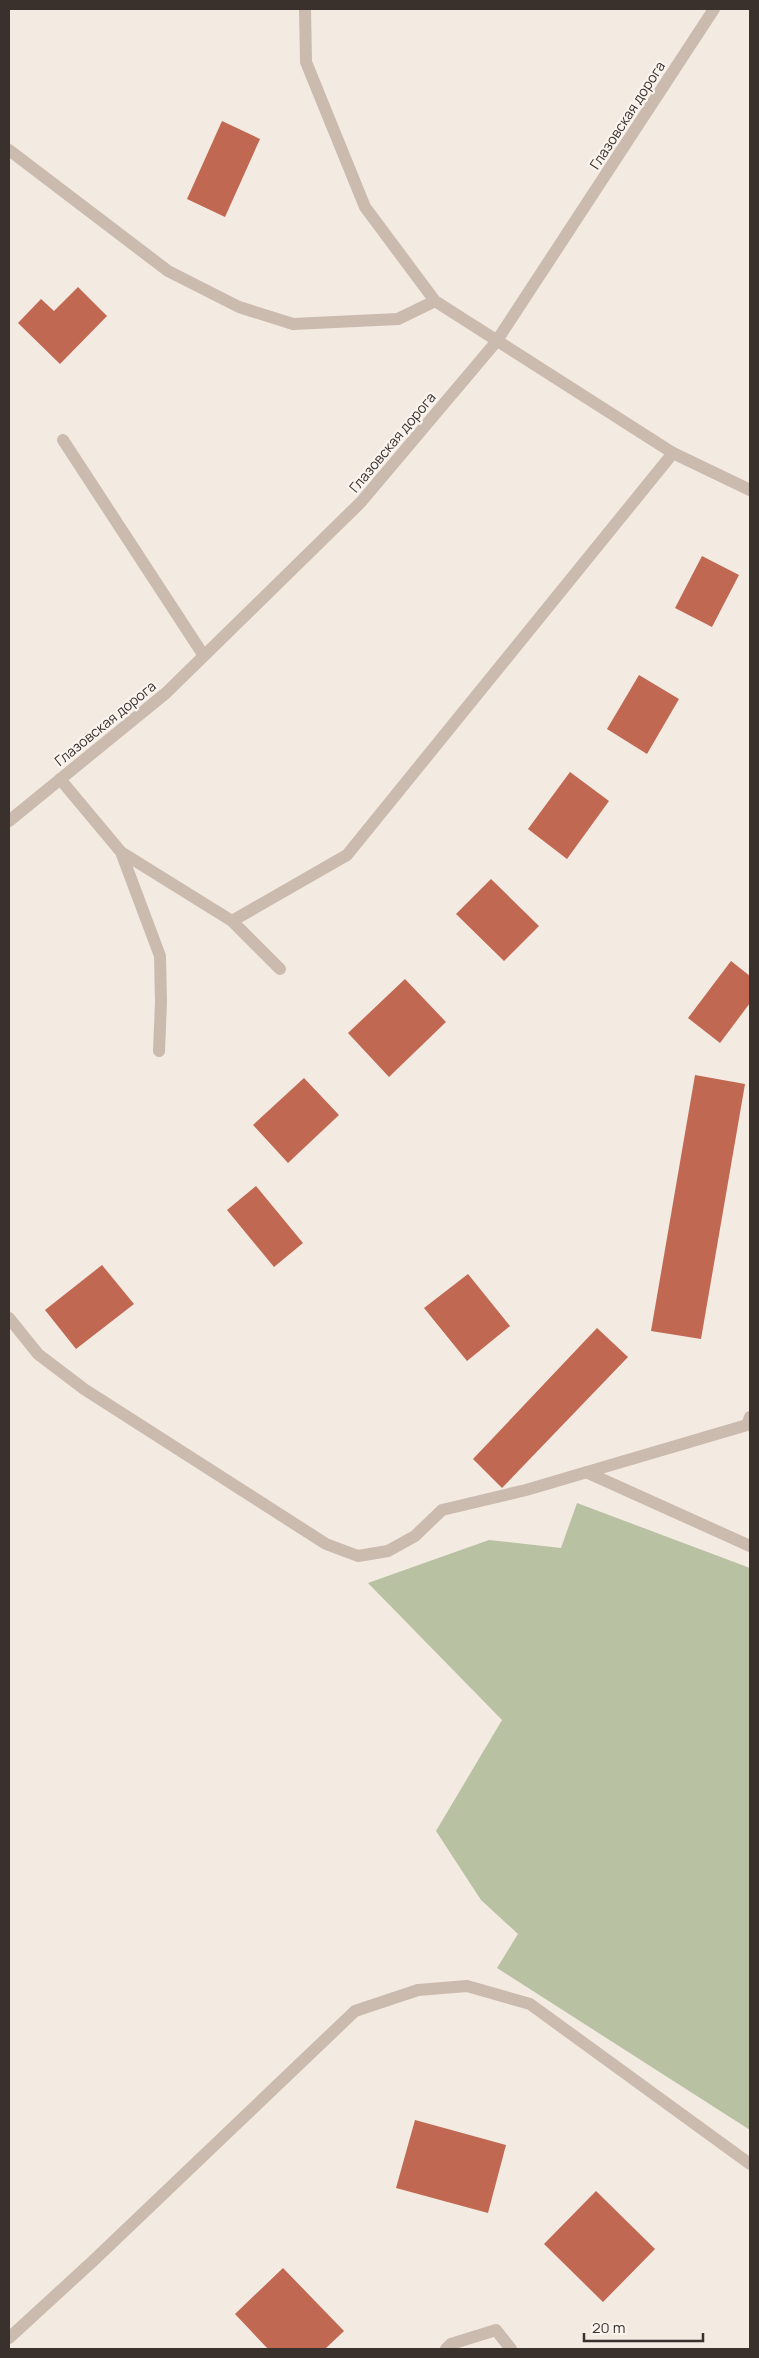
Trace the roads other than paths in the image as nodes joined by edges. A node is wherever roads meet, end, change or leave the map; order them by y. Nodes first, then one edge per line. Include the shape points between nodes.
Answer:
1 (305, 9) edge
2 (714, 9) edge
3 (9, 150) edge
4 (435, 301) junction
5 (496, 342) junction
6 (63, 440) dead end
7 (673, 453) junction
8 (750, 490) edge
9 (204, 656) junction
10 (60, 779) junction
11 (9, 821) edge
12 (121, 852) junction
13 (232, 921) junction
14 (280, 969) dead end
15 (159, 1051) dead end
16 (9, 1318) edge
17 (750, 1417) edge
18 (586, 1472) junction
19 (750, 1546) edge
20 (750, 2164) edge
21 (9, 2338) edge
22 (446, 2349) edge
23 (511, 2349) edge

1 - 4 street via 306,62 365,207
2 - 5 street, Глазовская дорога
3 - 4 street via 168,271 239,307 293,324 398,319
4 - 5 street
5 - 7 street
5 - 9 street, Глазовская дорога via 361,502
6 - 9 street
7 - 8 street
7 - 13 street via 347,855
9 - 10 street, Глазовская дорога via 166,693
10 - 11 street, Глазовская дорога
10 - 12 street
12 - 13 street
12 - 15 street via 160,956
13 - 14 street
16 - 18 street via 38,1354 84,1389 326,1544 358,1556 388,1551 415,1536 442,1510
17 - 18 street via 746,1424
18 - 19 street
20 - 21 street via 530,2004 467,1986 418,1990 355,2011
22 - 23 street via 452,2344 496,2330

